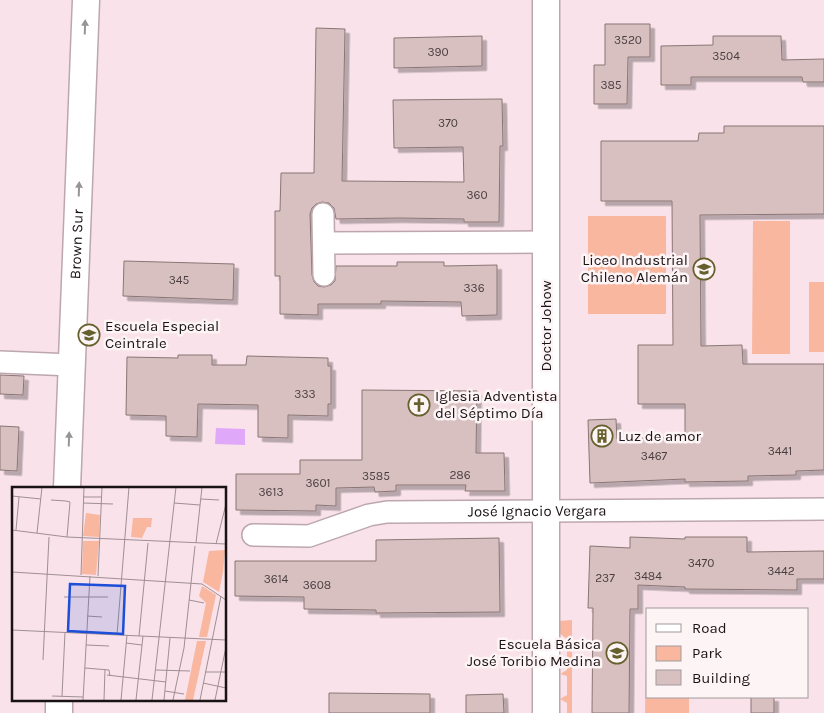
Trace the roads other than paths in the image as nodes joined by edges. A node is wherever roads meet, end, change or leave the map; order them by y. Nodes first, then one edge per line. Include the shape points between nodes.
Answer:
1 (86, 0) edge
2 (546, 0) edge
3 (324, 214) dead end
4 (546, 242) junction
5 (324, 243) junction
6 (324, 275) dead end
7 (0, 362) edge
8 (72, 365) junction
9 (68, 487) edge
10 (824, 509) edge
11 (546, 510) junction
12 (253, 536) dead end
13 (60, 700) edge
14 (59, 713) edge
15 (546, 713) edge

8 -> 1 street, Brown Sur
2 - 4 street, Doctor Johow
3 - 5 street
4 - 5 street
4 - 11 street, Doctor Johow
5 - 6 street
7 - 8 street
9 -> 8 street, Brown Sur
10 - 11 street, José Ignacio Vergara
11 - 12 street, José Ignacio Vergara via 377,513 310,536
11 - 15 street, Doctor Johow
13 - 14 street

